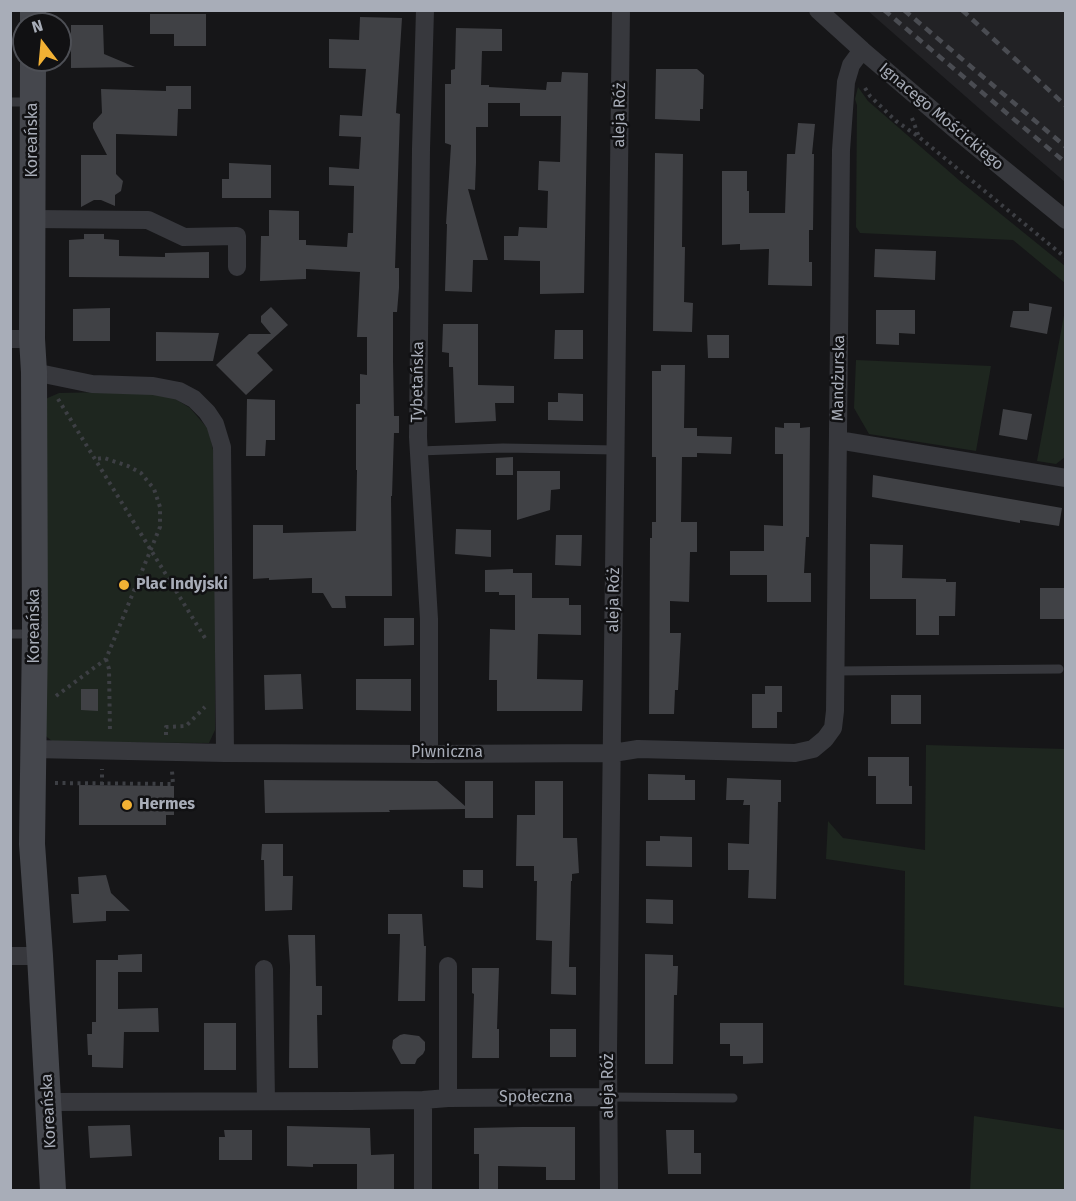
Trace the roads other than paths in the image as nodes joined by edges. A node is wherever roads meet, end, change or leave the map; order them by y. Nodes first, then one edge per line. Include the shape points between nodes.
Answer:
1 (425, 10) edge
2 (621, 10) edge
3 (818, 10) edge
4 (862, 50) junction
5 (30, 72) edge
6 (22, 102) edge
7 (33, 219) junction
8 (1065, 220) edge
9 (237, 267) dead end
10 (21, 339) edge
11 (34, 372) junction
12 (838, 440) junction
13 (616, 450) junction
14 (418, 451) junction
15 (1065, 478) edge
16 (23, 634) edge
17 (1059, 669) dead end
18 (835, 670) junction
19 (835, 711) joint
20 (33, 749) junction
21 (225, 753) junction
22 (613, 753) junction
23 (429, 754) junction
24 (10, 956) edge
25 (40, 956) junction
26 (448, 966) dead end
27 (264, 969) dead end
28 (608, 1097) junction
29 (448, 1098) junction
30 (733, 1098) dead end
31 (423, 1100) junction
32 (266, 1101) junction
33 (48, 1102) junction
34 (53, 1191) edge
35 (423, 1191) edge
36 (609, 1191) edge

1 - 14 street, Tybetańska
2 - 13 street, aleja Róż
3 - 4 street, Ignacego Mościckiego
4 - 8 street, Ignacego Mościckiego
4 - 12 street, Mandżurska via 851,65 846,82
5 - 6 street, Koreańska
6 - 7 street, Koreańska
7 - 9 street via 148,220 184,237 237,236
7 - 10 street, Koreańska
10 - 11 street, Koreańska
11 - 16 street, Koreańska
11 - 21 street via 92,384 179,391 194,399 215,424 222,447
12 - 15 street
12 - 18 street, Mandżurska
13 - 14 lane
13 - 22 street, aleja Róż
14 - 23 street, Tybetańska via 429,619
16 - 20 street, Koreańska
17 - 18 lane
18 - 19 street, Mandżurska
19 - 22 street, Piwniczna via 833,728 825,739 813,749 795,753 638,749
20 - 21 street, Piwniczna
20 - 25 street, Koreańska via 32,844
21 - 23 street, Piwniczna
22 - 23 street, Piwniczna
22 - 28 street, aleja Róż
24 - 25 street
25 - 33 street, Koreańska
26 - 29 street
27 - 32 street
28 - 29 street, Społeczna
28 - 30 lane, Społeczna
28 - 36 street, aleja Róż
29 - 31 street, Społeczna
31 - 32 street, Społeczna
31 - 35 street
32 - 33 street, Społeczna
33 - 34 street, Koreańska

